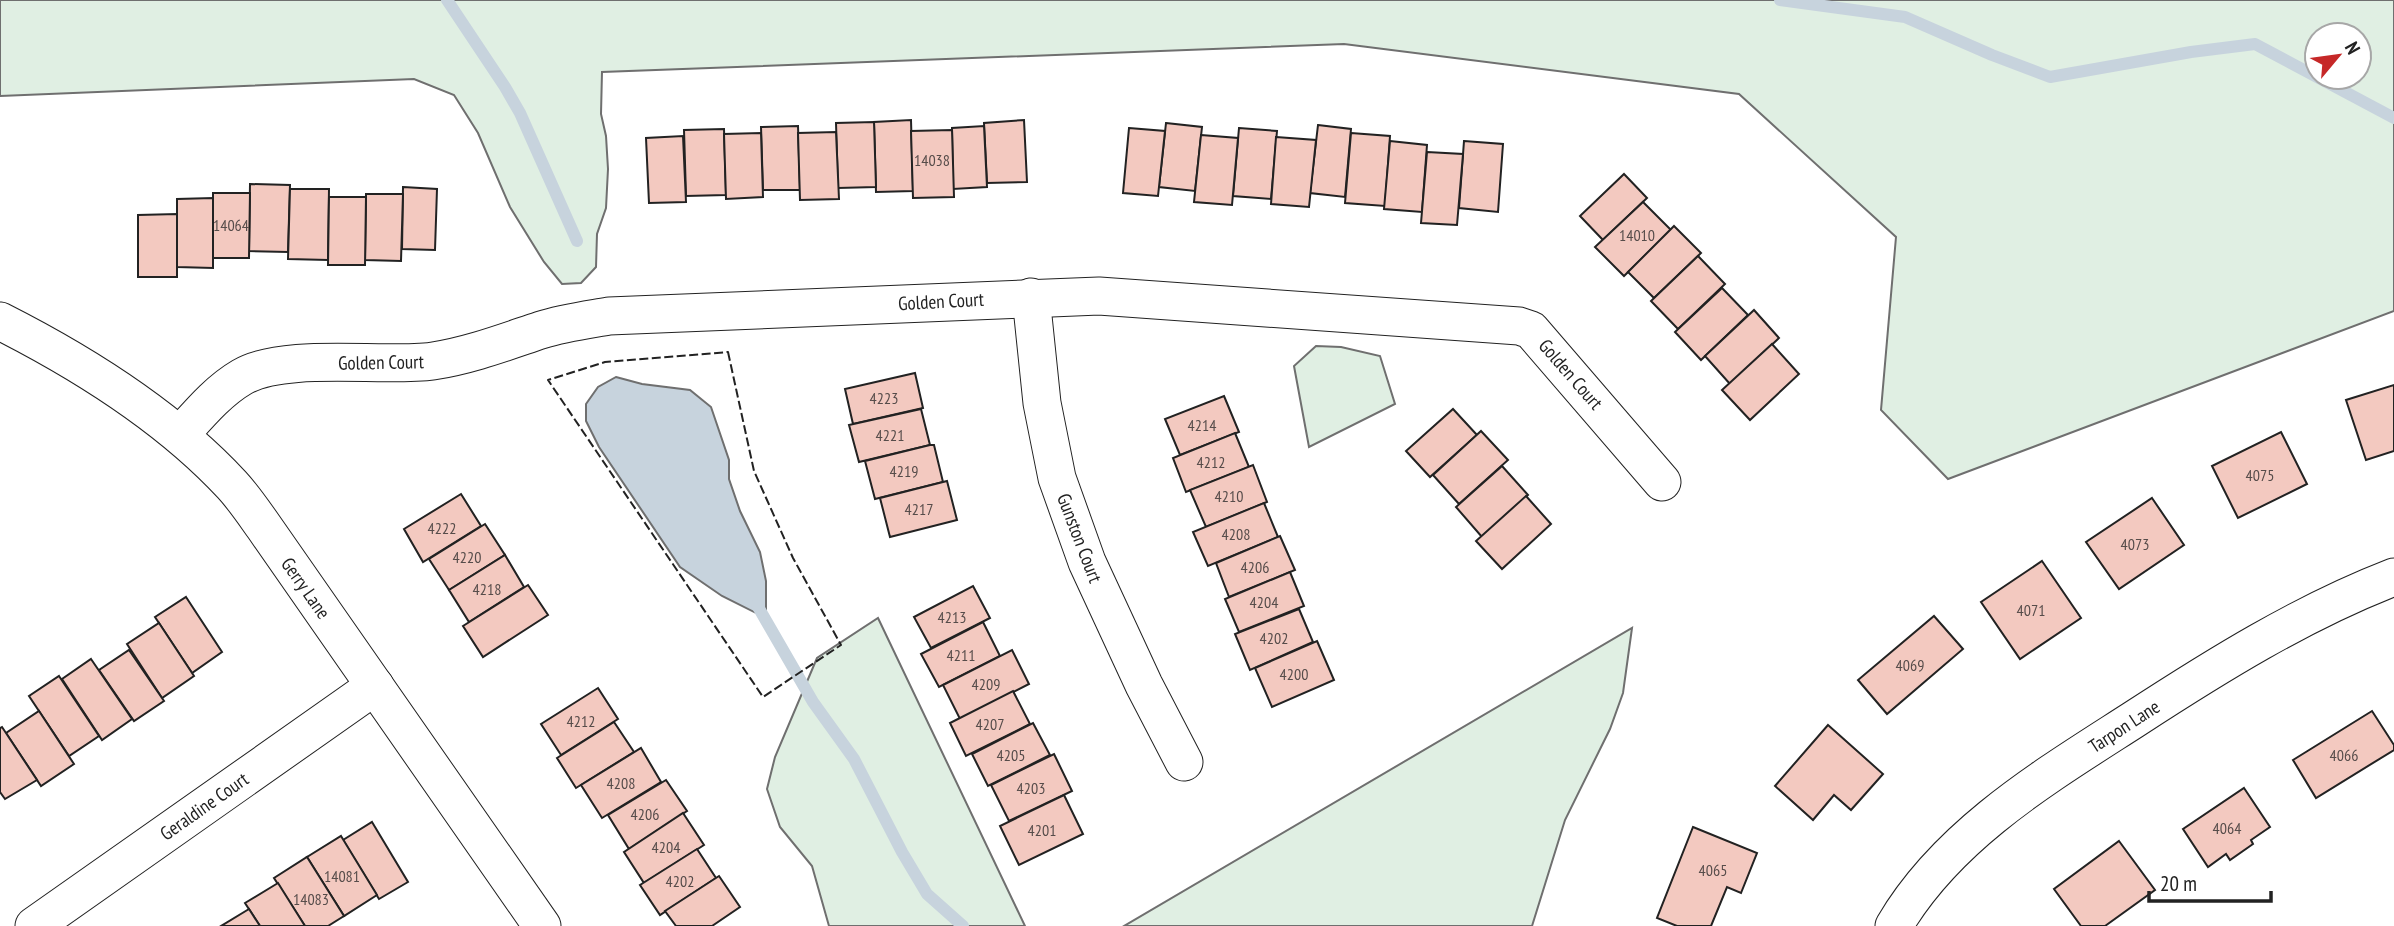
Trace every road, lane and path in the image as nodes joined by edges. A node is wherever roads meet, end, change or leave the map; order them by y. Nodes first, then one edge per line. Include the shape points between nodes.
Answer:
1 (1031, 298) junction
2 (0, 321) edge
3 (180, 435) junction
4 (1662, 482) dead end
5 (2394, 577) edge
6 (375, 686) junction
7 (1184, 762) dead end
8 (34, 926) edge
9 (542, 926) edge
10 (1894, 926) edge

1 - 3 street, Golden Court via 609,316 431,361 284,366 244,376 209,403
1 - 4 street, Golden Court via 1099,296 1519,326 1540,338
1 - 7 street, Gunston Court via 1042,404 1057,478 1087,562
2 - 3 street, Gerry Lane via 44,344
3 - 6 street, Gerry Lane via 233,486
5 - 10 street, Tarpon Lane via 2353,593 2223,662 2069,761 1979,827 1934,871
6 - 8 street, Geraldine Court
6 - 9 street, Gerry Lane

